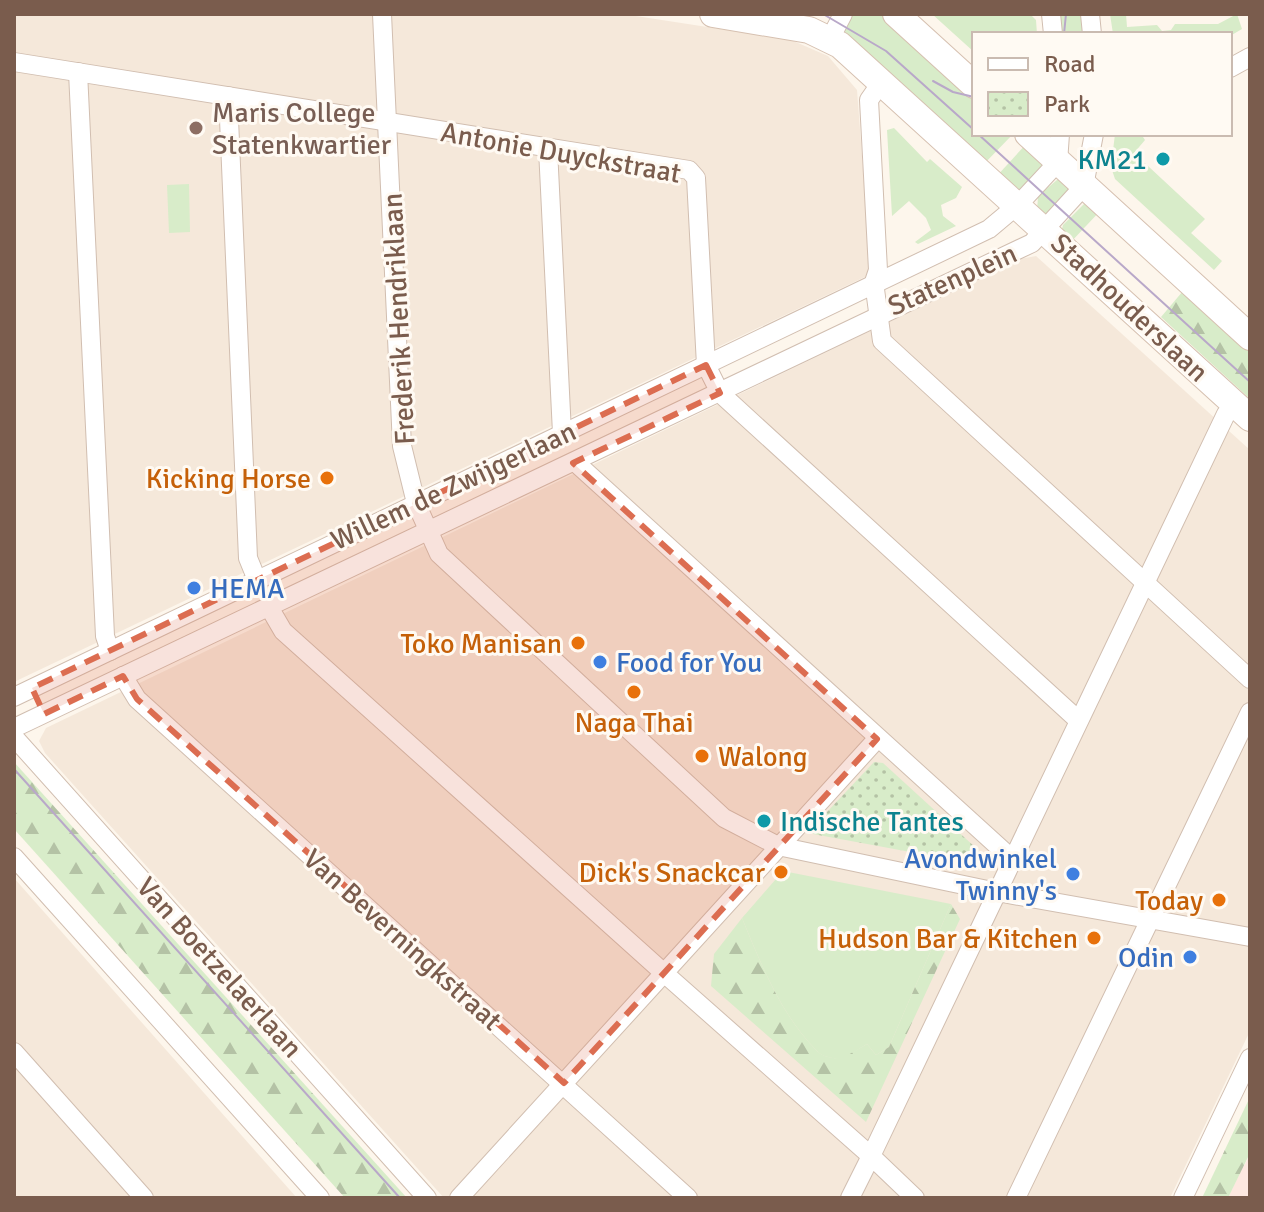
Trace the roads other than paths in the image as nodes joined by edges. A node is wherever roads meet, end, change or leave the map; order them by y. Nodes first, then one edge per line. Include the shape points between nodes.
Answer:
1 (382, 14) edge
2 (713, 14) edge
3 (843, 14) edge
4 (896, 14) edge
5 (830, 39) junction
6 (1250, 57) edge
7 (14, 62) edge
8 (1232, 67) edge
9 (78, 72) junction
10 (883, 80) junction
11 (972, 83) edge
12 (228, 96) junction
13 (389, 123) junction
14 (1030, 136) edge
15 (1060, 136) edge
16 (1094, 136) edge
17 (548, 149) junction
18 (1058, 162) junction
19 (1084, 186) junction
20 (1019, 204) junction
21 (1045, 228) junction
22 (874, 282) junction
23 (880, 316) junction
24 (1250, 337) edge
25 (706, 365) junction
26 (720, 393) junction
27 (1242, 411) edge
28 (562, 433) junction
29 (575, 462) junction
30 (416, 503) junction
31 (430, 532) junction
32 (257, 580) junction
33 (1144, 585) junction
34 (269, 607) junction
35 (110, 651) junction
36 (123, 676) junction
37 (1250, 679) edge
38 (32, 688) junction
39 (14, 697) edge
40 (1250, 712) edge
41 (44, 714) junction
42 (1078, 720) junction
43 (14, 728) edge
44 (14, 737) edge
45 (877, 739) junction
46 (778, 846) junction
47 (14, 857) edge
48 (1011, 858) junction
49 (997, 892) junction
50 (1150, 919) junction
51 (1250, 937) edge
52 (664, 973) junction
53 (14, 1052) edge
54 (1250, 1058) edge
55 (564, 1083) junction
56 (871, 1156) junction
57 (144, 1198) edge
58 (320, 1198) edge
59 (427, 1198) edge
60 (459, 1198) edge
61 (688, 1198) edge
62 (850, 1198) edge
63 (915, 1198) edge
64 (1016, 1198) edge
65 (1183, 1198) edge

1 - 13 street, Frederik Hendriklaan
2 - 5 street via 809,30
3 - 5 street
4 - 11 street
5 - 10 street, Statenplein
6 - 8 street
7 - 9 street, Antonie Duyckstraat
9 - 12 street, Antonie Duyckstraat
9 - 35 street via 105,636
10 - 20 street, Statenplein
10 - 22 street, Statenplein via 869,100 878,270
12 - 13 street, Antonie Duyckstraat
12 - 32 street via 248,558
13 - 17 street, Antonie Duyckstraat
13 - 30 street, Frederik Hendriklaan via 402,446
14 - 18 street
15 - 18 street
16 - 19 street
17 - 25 street, Antonie Duyckstraat via 689,170 696,178
17 - 28 street
18 - 19 street
18 - 20 street, Statenplein
19 - 21 street, Statenplein
19 - 24 street, Stadhouderslaan
20 - 21 street, Statenplein
20 - 22 street, Statenplein via 989,229
21 - 23 street, Statenplein via 1032,243
21 - 27 street, Stadhouderslaan
22 - 23 street, Statenplein
22 - 25 street, Willem de Zwijgerlaan
23 - 26 street, Willem de Zwijgerlaan
23 - 33 street via 882,341
25 - 26 street, Antonie Duyckstraat
25 - 28 street, Willem de Zwijgerlaan
26 - 29 street, Willem de Zwijgerlaan
26 - 42 street, Antonie Duyckstraat
27 - 33 street via 1226,414
28 - 30 street, Willem de Zwijgerlaan
29 - 31 street, Willem de Zwijgerlaan
29 - 45 street
30 - 31 street, Frederik Hendriklaan
30 - 32 street, Willem de Zwijgerlaan
31 - 34 street, Willem de Zwijgerlaan
31 - 46 street, Frederik Hendriklaan via 439,554 724,818
32 - 35 street, Willem de Zwijgerlaan
33 - 37 street
33 - 42 street
34 - 36 street, Willem de Zwijgerlaan
34 - 52 street via 283,631
35 - 38 street, Willem de Zwijgerlaan
36 - 41 street, Willem de Zwijgerlaan
36 - 55 street, Van Beverningkstraat via 137,699
38 - 39 street, Willem de Zwijgerlaan
38 - 41 street
40 - 50 street
41 - 43 street, Willem de Zwijgerlaan
42 - 48 street
44 - 59 street, Van Boetzelaerlaan
45 - 46 street
45 - 48 street
46 - 49 street, Frederik Hendriklaan
46 - 52 street
47 - 58 street
48 - 49 street
49 - 50 street, Frederik Hendriklaan
49 - 56 street
50 - 51 street, Frederik Hendriklaan
50 - 64 street
52 - 55 street
52 - 56 street
53 - 57 street
54 - 65 street
55 - 60 street
55 - 61 street, Van Beverningkstraat
56 - 62 street
56 - 63 street

